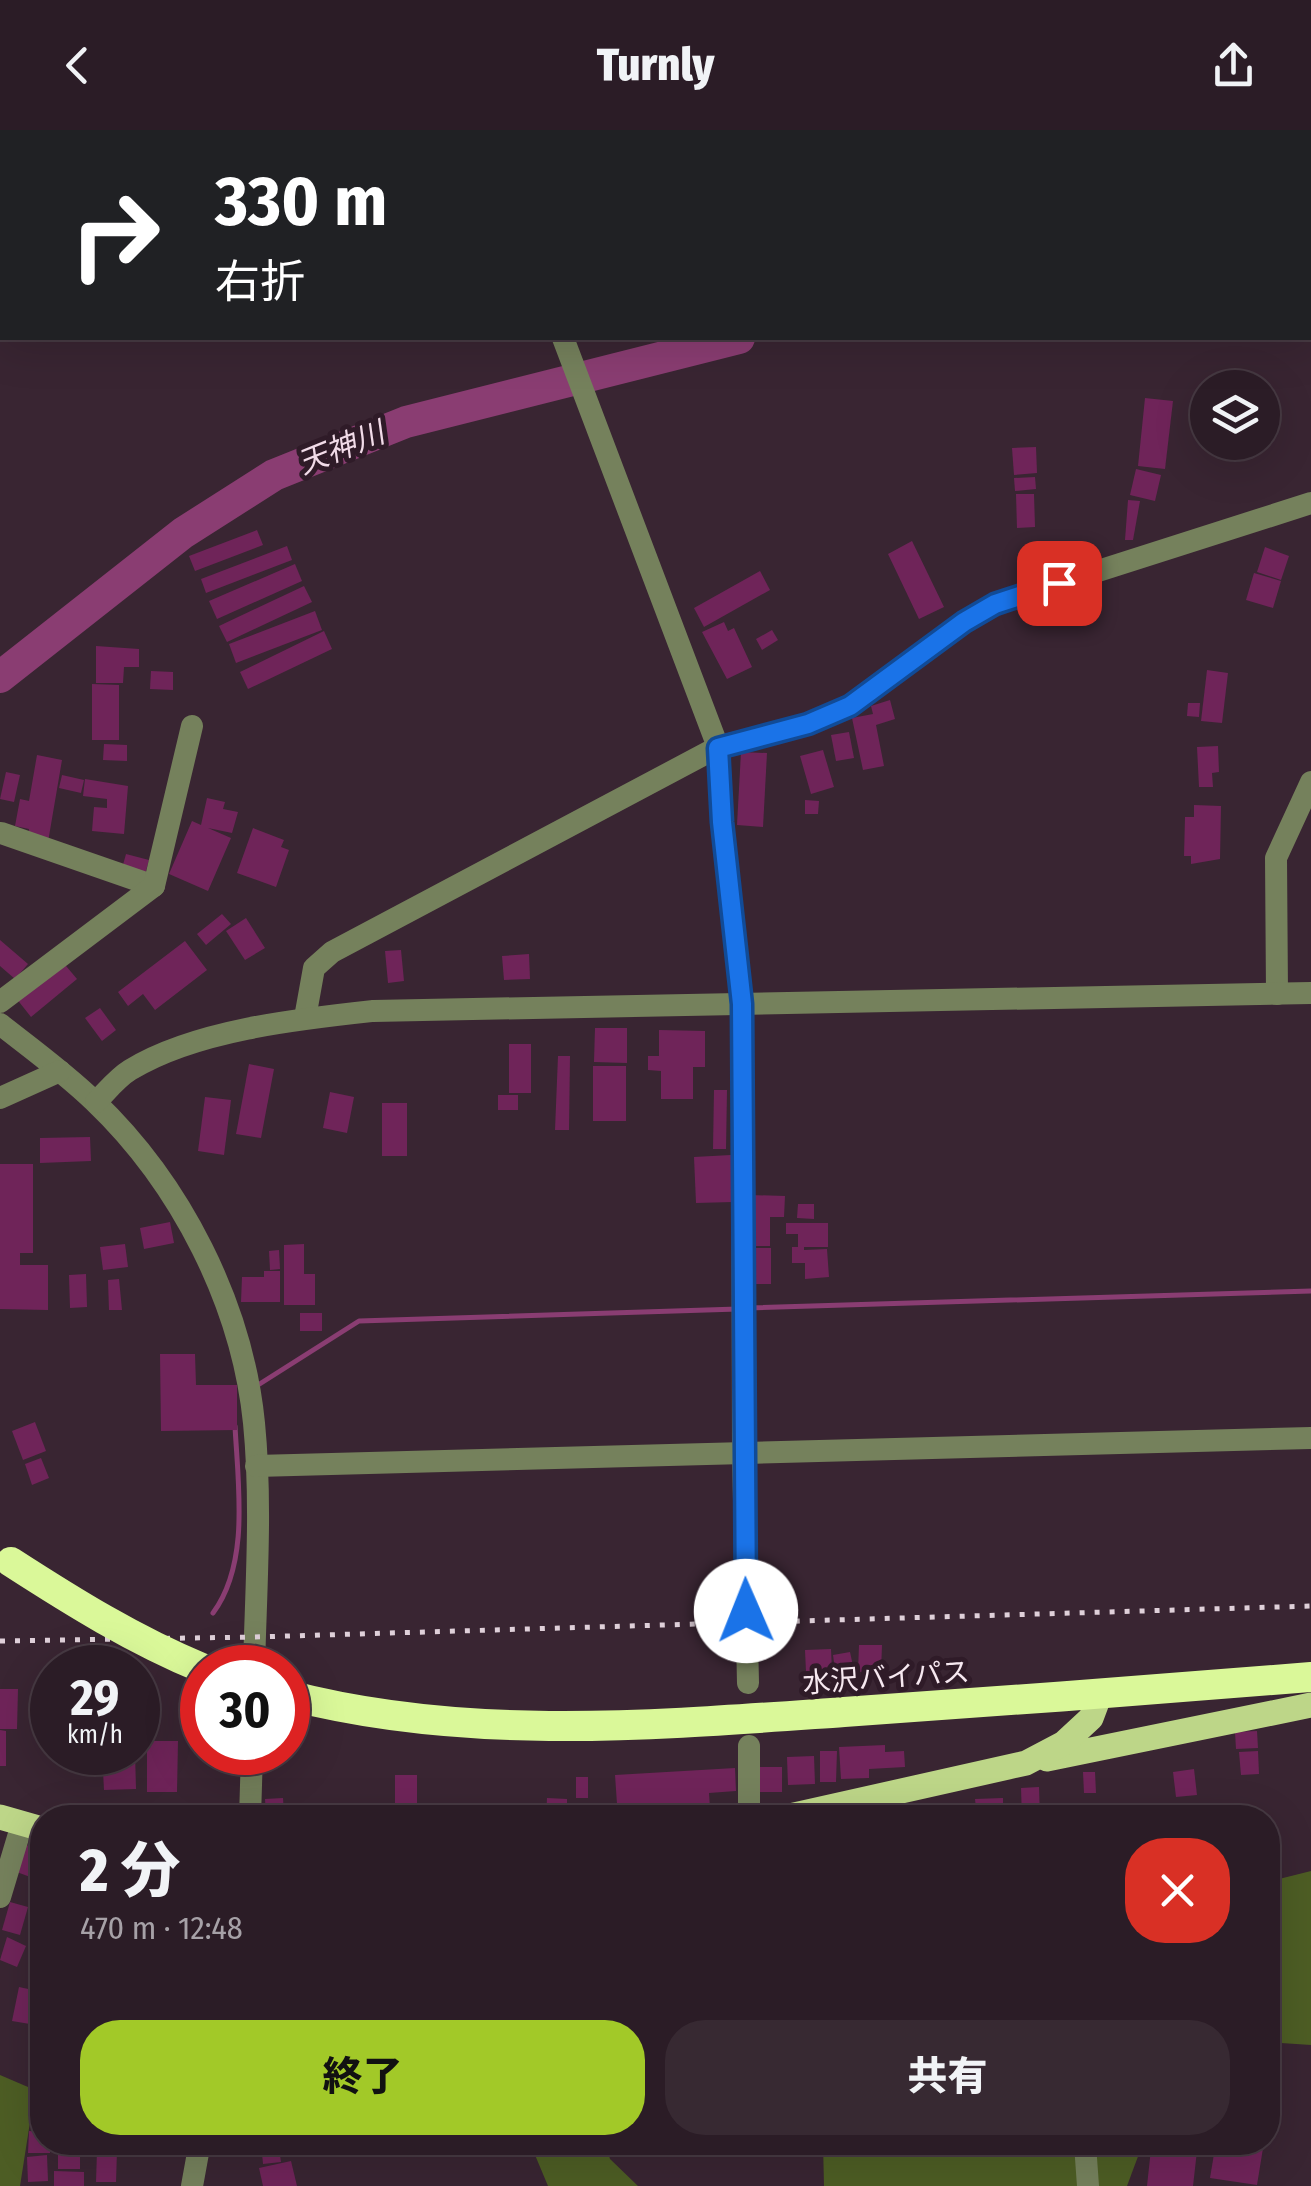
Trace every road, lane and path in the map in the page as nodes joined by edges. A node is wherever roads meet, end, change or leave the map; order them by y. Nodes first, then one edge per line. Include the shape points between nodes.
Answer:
1 (567, 348) edge
2 (1311, 503) edge
3 (192, 726) dead end
4 (718, 748) junction
5 (1311, 782) edge
6 (1, 832) edge
7 (154, 886) junction
8 (1311, 993) edge
9 (1278, 994) junction
10 (0, 1002) edge
11 (742, 1004) junction
12 (305, 1018) junction
13 (0, 1024) edge
14 (60, 1071) junction
15 (0, 1098) edge
16 (96, 1102) junction
17 (1311, 1438) edge
18 (742, 1454) junction
19 (256, 1466) junction
20 (5, 1558) edge
21 (254, 1645) edge
22 (180, 1659) edge
23 (1311, 1678) edge
24 (748, 1684) dead end
25 (1100, 1694) junction
26 (310, 1701) edge
27 (1311, 1704) edge
28 (748, 1746) dead end
29 (1026, 1764) junction
30 (251, 1775) edge
31 (250, 1805) edge
32 (749, 1805) edge
33 (843, 1805) edge
34 (22, 1823) edge
35 (0, 1897) edge
36 (198, 2155) edge
37 (1086, 2155) edge
38 (192, 2186) edge
39 (1088, 2186) edge

1 - 4 street
2 - 4 street via 995,604 850,706
3 - 7 street
4 - 11 street
4 - 12 street via 332,952 314,968
5 - 9 street via 1276,858
6 - 7 street
7 - 10 street
8 - 9 street
9 - 11 street
11 - 12 street
11 - 18 street
12 - 16 street via 146,1062
13 - 14 street
14 - 15 street
14 - 16 street
16 - 19 street via 152,1167 200,1244 243,1367
17 - 18 street
18 - 19 street
18 - 24 street
19 - 21 street
20 - 22 highway, bridge via 84,1610
23 - 25 highway, 水沢バイパス
25 - 26 highway, 水沢バイパス via 582,1726 399,1718
25 - 29 main road via 1091,1718
27 - 29 main road
28 - 32 street
29 - 33 main road
30 - 31 street
34 - 35 street
36 - 38 street
37 - 39 street

